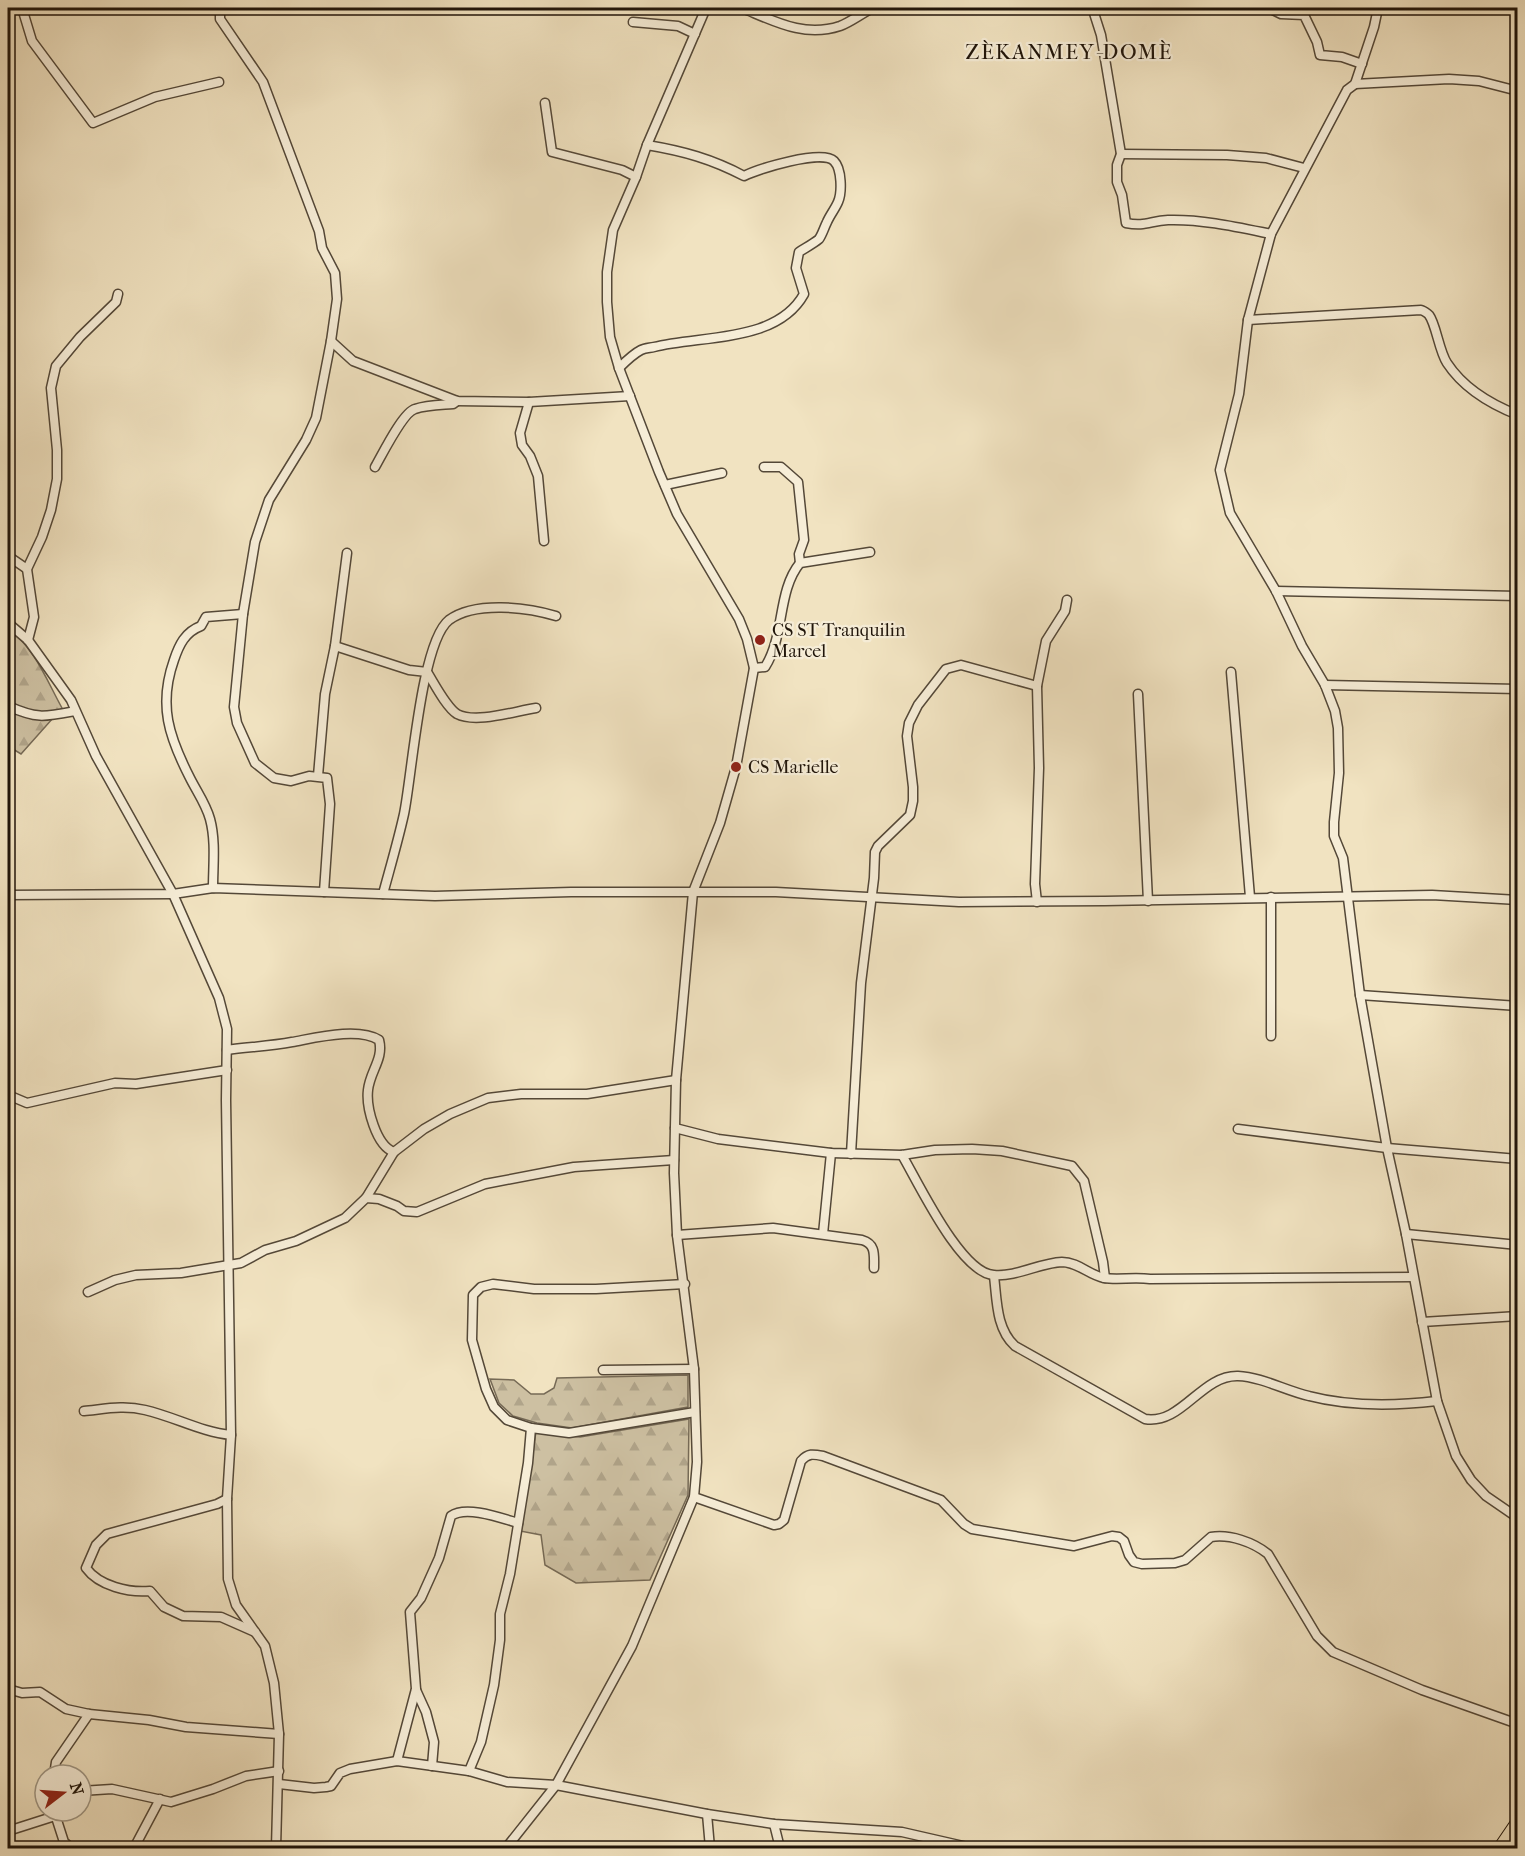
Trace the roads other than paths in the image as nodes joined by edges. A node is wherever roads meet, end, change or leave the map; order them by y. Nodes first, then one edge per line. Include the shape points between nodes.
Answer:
1 (22, 8) edge
2 (220, 8) edge
3 (706, 8) edge
4 (742, 8) edge
5 (873, 8) edge
6 (1087, 8) edge
7 (1269, 8) edge
8 (1378, 8) edge
9 (633, 22) dead end
10 (695, 33) junction
11 (1362, 64) junction
12 (219, 82) dead end
13 (1355, 84) junction
14 (1518, 91) edge
15 (545, 103) dead end
16 (647, 145) junction
17 (1121, 154) junction
18 (1304, 168) junction
19 (636, 177) junction
20 (1271, 234) junction
21 (118, 294) dead end
22 (1248, 320) junction
23 (331, 341) junction
24 (619, 368) junction
25 (630, 396) junction
26 (457, 401) junction
27 (529, 402) junction
28 (1518, 416) edge
29 (375, 467) dead end
30 (764, 467) dead end
31 (722, 473) dead end
32 (664, 485) junction
33 (544, 541) dead end
34 (870, 552) dead end
35 (347, 553) dead end
36 (8, 556) edge
37 (800, 562) junction
38 (27, 569) junction
39 (1276, 591) junction
40 (1518, 596) edge
41 (1068, 600) dead end
42 (243, 614) junction
43 (556, 616) dead end
44 (8, 623) edge
45 (28, 640) junction
46 (335, 646) junction
47 (753, 668) junction
48 (427, 672) junction
49 (1231, 672) dead end
50 (1038, 686) junction
51 (1325, 686) junction
52 (1518, 688) edge
53 (1138, 694) dead end
54 (8, 706) edge
55 (536, 708) dead end
56 (75, 711) junction
57 (318, 776) junction
58 (213, 888) junction
59 (324, 892) junction
60 (693, 892) junction
61 (173, 894) junction
62 (383, 894) junction
63 (8, 895) edge
64 (1250, 897) junction
65 (1271, 897) junction
66 (1348, 897) junction
67 (871, 898) junction
68 (1518, 900) edge
69 (1148, 901) junction
70 (1037, 902) junction
71 (1360, 994) junction
72 (1518, 1006) edge
73 (1271, 1036) dead end
74 (227, 1050) junction
75 (227, 1071) junction
76 (676, 1080) junction
77 (8, 1095) edge
78 (675, 1128) junction
79 (1238, 1129) dead end
80 (1387, 1148) junction
81 (394, 1152) junction
82 (831, 1153) junction
83 (851, 1154) junction
84 (902, 1155) junction
85 (1518, 1159) edge
86 (674, 1160) junction
87 (366, 1198) junction
88 (823, 1234) junction
89 (1406, 1234) junction
90 (677, 1235) junction
91 (1518, 1245) edge
92 (228, 1266) junction
93 (874, 1268) dead end
94 (994, 1275) junction
95 (1413, 1277) junction
96 (1105, 1278) junction
97 (685, 1284) junction
98 (88, 1292) dead end
99 (1518, 1316) edge
100 (1422, 1322) junction
101 (694, 1369) junction
102 (603, 1370) dead end
103 (1437, 1401) junction
104 (84, 1411) dead end
105 (695, 1412) junction
106 (531, 1428) junction
107 (231, 1435) junction
108 (694, 1497) junction
109 (227, 1499) junction
110 (1518, 1518) edge
111 (518, 1522) junction
112 (255, 1632) junction
113 (8, 1689) edge
114 (416, 1689) junction
115 (89, 1714) junction
116 (1518, 1724) edge
117 (279, 1734) junction
118 (397, 1761) junction
119 (56, 1763) edge
120 (432, 1766) junction
121 (279, 1771) junction
122 (469, 1771) junction
123 (279, 1784) junction
124 (556, 1785) junction
125 (93, 1790) edge
126 (160, 1799) junction
127 (707, 1814) junction
128 (33, 1822) edge
129 (58, 1823) edge
130 (1518, 1823) edge
131 (774, 1824) junction
132 (8, 1831) edge
133 (71, 1848) edge
134 (134, 1848) edge
135 (276, 1848) edge
136 (506, 1848) edge
137 (710, 1848) edge
138 (780, 1848) edge
139 (972, 1848) edge
140 (1501, 1848) edge

1 - 12 street via 32,41 93,123 155,97
2 - 23 street via 220,19 263,82 320,231 322,248 335,273 337,298
3 - 10 street
4 - 5 street via 795,29 818,31 842,25
6 - 17 street via 1093,10 1101,35
7 - 11 street via 1281,14 1304,15 1320,55
8 - 11 street
9 - 10 street via 678,26
10 - 16 street
11 - 13 street
13 - 14 street via 1449,79 1479,81
13 - 18 street via 1347,90
15 - 19 street via 552,152
16 - 19 street
16 - 24 street via 683,151 744,176 780,164 827,157 839,169 840,193 820,238 799,252 796,268 804,294 785,317 743,333 641,350
17 - 18 street via 1237,155
17 - 20 street via 1116,182 1126,223 1140,226 1167,220 1220,224
18 - 20 street
19 - 24 street via 613,230 607,272 610,338
20 - 22 street
21 - 38 street via 116,302 56,366 51,388 57,479 42,537
22 - 28 street via 1421,310 1429,315 1446,362 1459,378 1482,398
22 - 39 street via 1239,394 1220,470 1230,513
23 - 26 street via 353,361
23 - 42 street via 316,418 269,500 255,542
24 - 25 street
25 - 27 street
25 - 32 street
26 - 27 street
26 - 29 street via 412,409 402,418
27 - 33 street via 520,433 538,476
30 - 37 street via 781,467 798,483 804,540
31 - 32 street
32 - 47 street via 739,619
34 - 37 street
35 - 46 street
36 - 38 street
37 - 47 street via 790,580 773,654 765,667
38 - 45 street via 34,617
39 - 40 street
39 - 51 street
41 - 50 street via 1046,641
42 - 57 street via 234,706 246,744 255,763 274,778 291,781
42 - 58 street via 206,617 201,626 191,630 179,645 170,670 166,704 175,744 211,821
43 - 48 street via 497,607 468,611 448,621 435,642
44 - 45 street
45 - 56 street
46 - 48 street
46 - 57 street via 325,694
47 - 60 street via 736,767 720,823
48 - 55 street via 457,714 481,718
48 - 62 street via 404,815
49 - 64 street
50 - 67 street via 961,665 946,669 939,676 909,723 913,801 910,815 875,852
50 - 70 street
51 - 52 street
51 - 66 street via 1338,728 1334,836 1342,854
53 - 69 street
54 - 56 street via 44,717
56 - 61 street
57 - 59 street via 327,778 330,804
58 - 59 street
58 - 61 street
59 - 62 street
60 - 62 street
60 - 67 street
60 - 76 street
61 - 63 street
61 - 74 street via 219,998
64 - 65 street
64 - 69 street
65 - 66 street
65 - 73 street
66 - 68 street via 1432,895
66 - 71 street
67 - 70 street
67 - 83 street via 861,983
69 - 70 street
71 - 72 street
71 - 80 street
74 - 75 street
74 - 81 street via 334,1034 371,1035 379,1040 380,1056 370,1079 369,1102 376,1132 386,1149
75 - 77 street via 136,1084 115,1083 27,1103
75 - 92 street
76 - 78 street
76 - 81 street via 587,1094 488,1098 450,1114
78 - 82 street via 718,1139
78 - 86 street
79 - 80 street
80 - 85 street
80 - 89 street
81 - 87 street
82 - 83 street
82 - 88 street
83 - 84 street
84 - 94 street via 953,1243 976,1268
84 - 96 street via 972,1149 1002,1151 1072,1166 1084,1180
86 - 87 street via 574,1167 485,1184 417,1212
86 - 90 street
87 - 92 street via 345,1218
88 - 90 street via 773,1228
88 - 93 street via 868,1242 874,1248
89 - 91 street
89 - 95 street
90 - 97 street
92 - 98 street via 136,1275
92 - 107 street
94 - 96 street via 1063,1262
94 - 103 street via 1006,1338 1145,1419 1162,1420 1216,1381 1238,1376 1337,1402 1404,1405
95 - 96 street
95 - 100 street
97 - 101 street
97 - 106 street via 596,1289 492,1284 481,1287 473,1295 472,1340 486,1389 494,1407 507,1420
99 - 100 street
100 - 103 street
101 - 102 street
101 - 105 street
103 - 110 street via 1456,1456 1471,1480 1486,1496
104 - 107 street via 130,1407
105 - 106 street via 569,1433
105 - 108 street via 698,1462
106 - 111 street
107 - 109 street
108 - 116 street via 779,1524 784,1520 801,1461 810,1454 940,1500 972,1529 1074,1546 1119,1537 1134,1562 1142,1564 1185,1560 1211,1537 1229,1537 1259,1546 1268,1554 1317,1636 1333,1652 1422,1690
108 - 124 street via 632,1646
109 - 112 street via 228,1579 236,1605
109 - 112 street via 107,1534 96,1545 86,1568 92,1576 134,1593 150,1591 164,1607 183,1616 221,1617
111 - 114 street via 464,1511 451,1516 439,1558 421,1598 410,1612
111 - 122 street via 500,1614 494,1686 481,1742
112 - 117 street via 265,1646 274,1683
113 - 115 street via 40,1692 66,1708
114 - 118 street
114 - 120 street via 434,1742
115 - 117 street
115 - 119 street
117 - 121 street
118 - 120 street
118 - 123 street via 350,1768 326,1787
120 - 122 street
121 - 123 street
121 - 126 street via 246,1776 180,1800
122 - 124 street via 507,1782
123 - 135 street
124 - 127 street
124 - 136 street
125 - 126 street via 112,1789
126 - 134 street
127 - 131 street
127 - 137 street
128 - 132 street
129 - 133 street via 64,1842
130 - 140 highway
131 - 138 street
131 - 139 street via 902,1832

